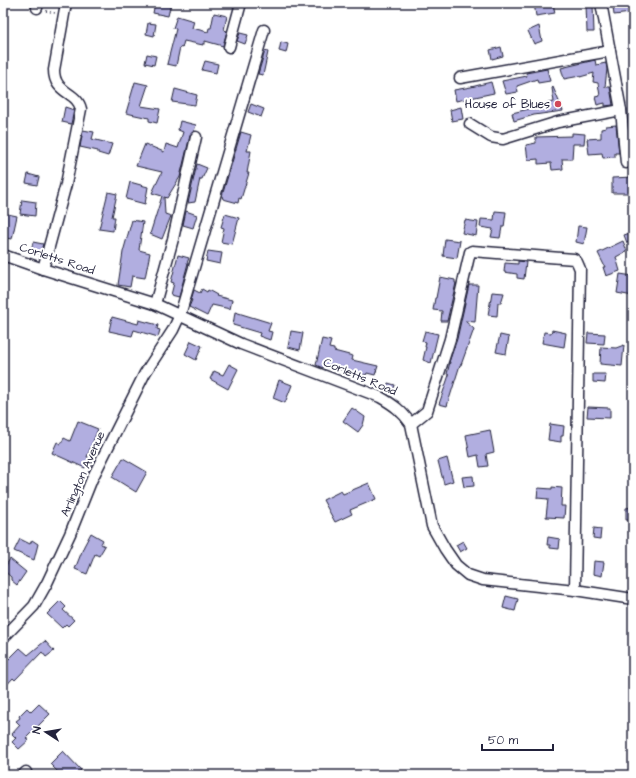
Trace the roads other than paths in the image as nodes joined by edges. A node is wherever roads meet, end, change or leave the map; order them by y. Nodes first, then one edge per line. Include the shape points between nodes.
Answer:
1 (66, 3) edge
2 (241, 3) edge
3 (601, 3) edge
4 (264, 30) dead end
5 (229, 47) dead end
6 (610, 51) junction
7 (460, 78) dead end
8 (620, 110) junction
9 (470, 124) dead end
10 (196, 137) dead end
11 (626, 163) dead end
12 (3, 254) edge
13 (43, 269) junction
14 (155, 304) junction
15 (180, 315) junction
16 (411, 424) junction
17 (575, 590) junction
18 (633, 599) edge
19 (3, 638) edge

1 - 13 street via 54,78 58,85 80,103 81,109 66,184
2 - 5 street
3 - 6 street
4 - 15 street, Arlington Avenue
6 - 7 street
6 - 8 street
8 - 9 street via 558,122 503,139 491,136
8 - 11 street
10 - 14 street via 173,240
12 - 13 street, Corletts Road
13 - 14 street, Corletts Road
14 - 15 street, Corletts Road
15 - 16 street, Corletts Road via 241,344 380,397 395,406
15 - 19 street, Arlington Avenue via 145,373 92,479 47,583 34,606
16 - 17 street, Corletts Road via 432,526 456,565 468,575 484,580
16 - 17 street via 427,411 450,339 470,252 574,259 577,262 580,269
17 - 18 street, Corletts Road

